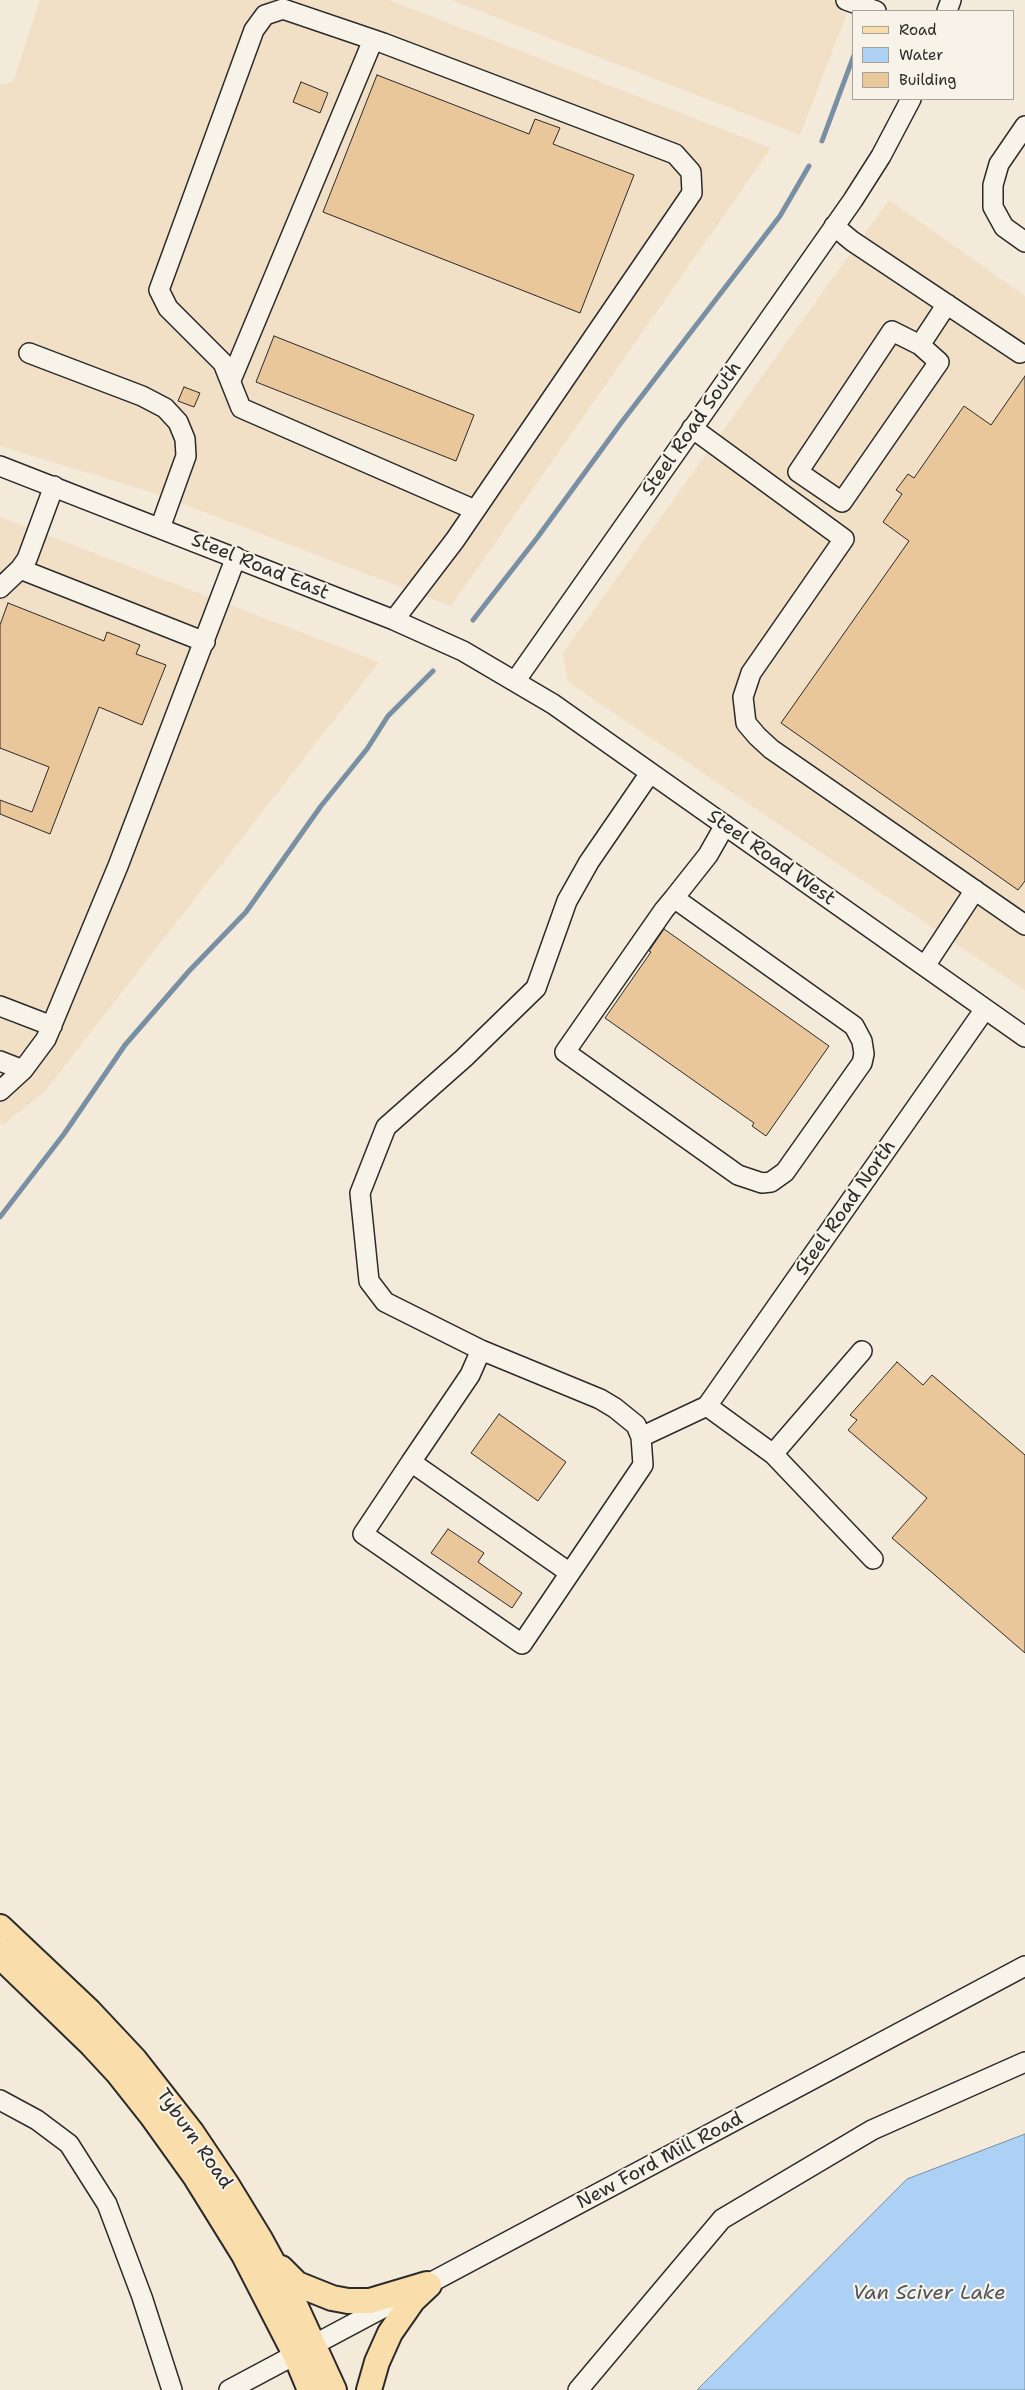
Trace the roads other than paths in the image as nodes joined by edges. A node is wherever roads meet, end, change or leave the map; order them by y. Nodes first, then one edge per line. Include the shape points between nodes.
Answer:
1 (846, 0) edge
2 (873, 10) edge
3 (373, 40) junction
4 (910, 100) edge
5 (1025, 126) edge
6 (834, 226) junction
7 (1025, 242) edge
8 (947, 304) junction
9 (920, 345) junction
10 (29, 353) dead end
11 (1020, 353) dead end
12 (231, 380) junction
13 (692, 428) junction
14 (0, 466) edge
15 (54, 486) junction
16 (475, 510) junction
17 (160, 528) junction
18 (236, 557) junction
19 (20, 569) junction
20 (0, 588) edge
21 (394, 620) junction
22 (205, 642) junction
23 (516, 680) junction
24 (650, 772) junction
25 (725, 825) junction
26 (975, 890) junction
27 (674, 898) junction
28 (1025, 925) edge
29 (925, 966) junction
30 (0, 1006) edge
31 (986, 1009) junction
32 (52, 1026) junction
33 (1025, 1037) edge
34 (0, 1061) edge
35 (23, 1070) junction
36 (0, 1091) edge
37 (481, 1350) junction
38 (862, 1351) dead end
39 (707, 1406) junction
40 (641, 1437) junction
41 (773, 1454) junction
42 (411, 1462) junction
43 (872, 1559) dead end
44 (570, 1573) junction
45 (0, 1926) edge
46 (0, 1956) edge
47 (1025, 1966) edge
48 (1025, 2062) edge
49 (0, 2100) edge
50 (264, 2246) junction
51 (432, 2282) junction
52 (304, 2349) junction
53 (172, 2390) edge
54 (229, 2390) edge
55 (310, 2390) edge
56 (334, 2390) edge
57 (369, 2390) edge
58 (578, 2390) edge

1 - 2 street
3 - 12 street
3 - 12 street via 283,9 265,15 254,30 159,290 168,308 223,363
3 - 16 street via 676,154 691,172 692,193
4 - 6 street, Steel Road South via 867,178
5 - 7 street via 999,164 993,185 993,207 1004,227
6 - 8 street
6 - 13 street, Steel Road South
8 - 9 street
8 - 11 street
9 - 9 street via 892,332 798,472 842,502 939,362
10 - 17 street via 142,396 165,408 178,422 185,439 186,456
12 - 16 street via 241,408
13 - 23 street, Steel Road South
13 - 26 street via 844,539 751,673 743,697 746,723 771,749
14 - 15 street, Steel Road East
15 - 17 street, Steel Road East
15 - 19 street via 27,559
16 - 21 street
17 - 18 street, Steel Road East
18 - 21 street, Steel Road East
18 - 22 street
19 - 20 street
19 - 22 street
21 - 23 street, Steel Road East via 463,651
22 - 32 street
23 - 24 street, Steel Road West
24 - 25 street, Steel Road West
24 - 37 street via 589,862 568,901 536,988 386,1127 360,1193 369,1281 385,1302
25 - 27 street via 708,855
25 - 29 street, Steel Road West
26 - 28 street
26 - 29 street
27 - 27 street via 565,1052 738,1176 762,1183 772,1182 785,1172 862,1063 862,1041 854,1026
29 - 31 street, Steel Road West
30 - 32 street
31 - 33 street, Steel Road West
31 - 39 street, Steel Road North
32 - 35 street via 40,1050
34 - 35 street
35 - 36 street
37 - 40 street via 600,1398 636,1425
37 - 42 street via 470,1375
38 - 41 street
39 - 40 street
39 - 41 street
40 - 44 street via 643,1465
41 - 43 street
42 - 44 street
42 - 44 street via 363,1534 522,1644
45 - 50 main road, Tyburn Road via 90,2011 134,2059 197,2141
46 - 52 main road, Tyburn Road via 92,2045 152,2116 225,2223
47 - 51 street, New Ford Mill Road
48 - 58 street via 872,2130 722,2220
49 - 53 street via 37,2120 69,2144 107,2204
50 - 51 main road via 298,2284 332,2298 370,2301
50 - 52 main road, Tyburn Road
51 - 52 street, New Ford Mill Road
51 - 57 main road via 413,2300 394,2327 380,2355
52 - 54 street, New Ford Mill Road
52 - 55 main road, Tyburn Road
52 - 56 main road, Tyburn Road

